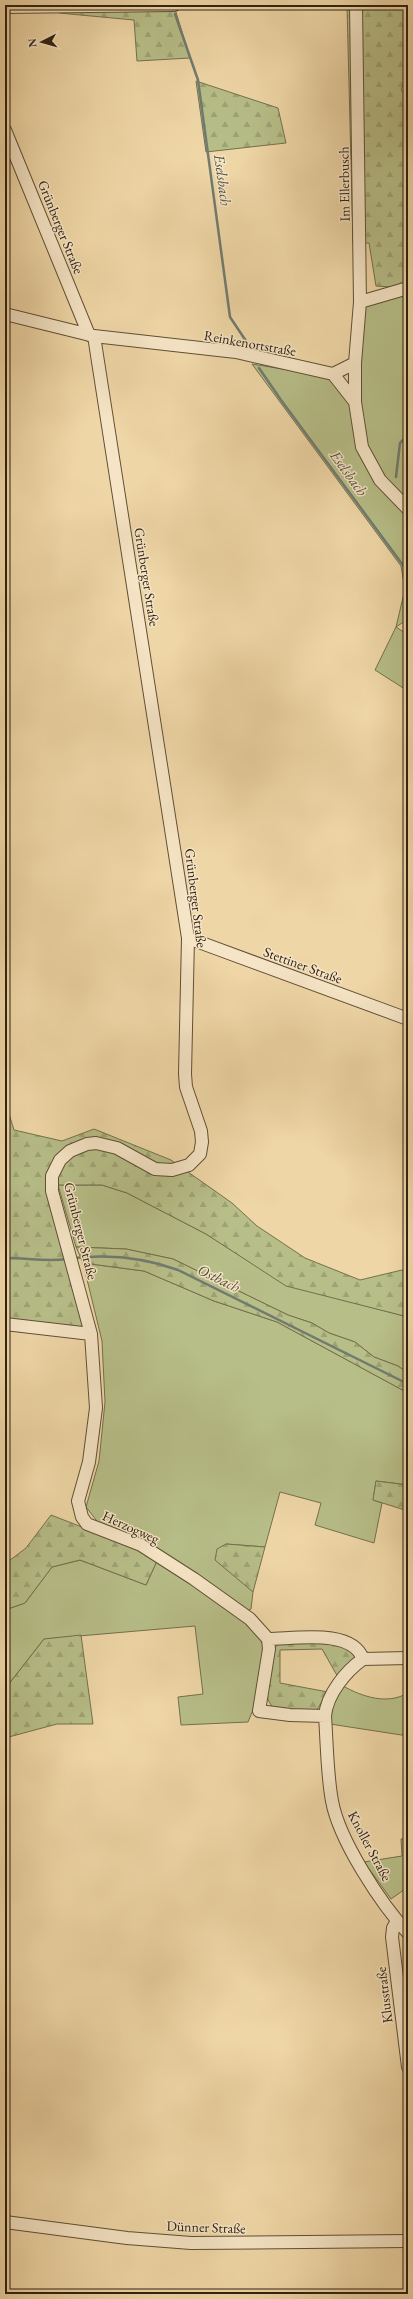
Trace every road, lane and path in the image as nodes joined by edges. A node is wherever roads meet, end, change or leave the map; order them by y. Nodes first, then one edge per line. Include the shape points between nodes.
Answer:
1 (174, 5) edge
2 (356, 5) edge
3 (5, 7) edge
4 (5, 130) edge
5 (408, 288) edge
6 (360, 302) junction
7 (5, 314) edge
8 (91, 336) junction
9 (355, 363) junction
10 (333, 374) junction
11 (355, 402) junction
12 (408, 509) edge
13 (188, 938) junction
14 (408, 1019) edge
15 (5, 1324) edge
16 (92, 1334) junction
17 (268, 1639) junction
18 (363, 1658) junction
19 (408, 1658) edge
20 (325, 1716) junction
21 (397, 1921) junction
22 (408, 1933) edge
23 (408, 2067) edge
24 (5, 2222) edge
25 (408, 2242) edge

1 - 3 street
2 - 6 street, Im Ellerbusch
4 - 8 street, Grünberger Straße
5 - 6 street
6 - 9 street, Im Ellerbusch
7 - 8 street, Reinkenortstraße
8 - 10 street, Reinkenortstraße via 236,352
8 - 13 street, Grünberger Straße
9 - 10 street
9 - 11 street, Im Ellerbusch
10 - 11 street
11 - 12 street via 362,447 380,480
13 - 14 street, Stettiner Straße
13 - 16 street, Grünberger Straße via 185,1074 186,1087 201,1130 200,1154 189,1165 172,1170 156,1169 117,1148 96,1143 70,1151 60,1160 52,1176 52,1191
15 - 16 street
16 - 17 street, Herzogweg via 96,1408 89,1462 78,1501 82,1516 87,1524 141,1545 194,1579 250,1619
17 - 18 street via 330,1637 356,1647
17 - 20 street via 269,1649 259,1711
18 - 19 street
18 - 20 street, Knoller Straße via 332,1693 326,1705
20 - 21 street, Knoller Straße via 332,1801 337,1819 358,1861
21 - 22 street, Knoller Straße
21 - 23 street, Klusstraße via 392,1938
24 - 25 street, Dünner Straße via 127,2238 192,2243

